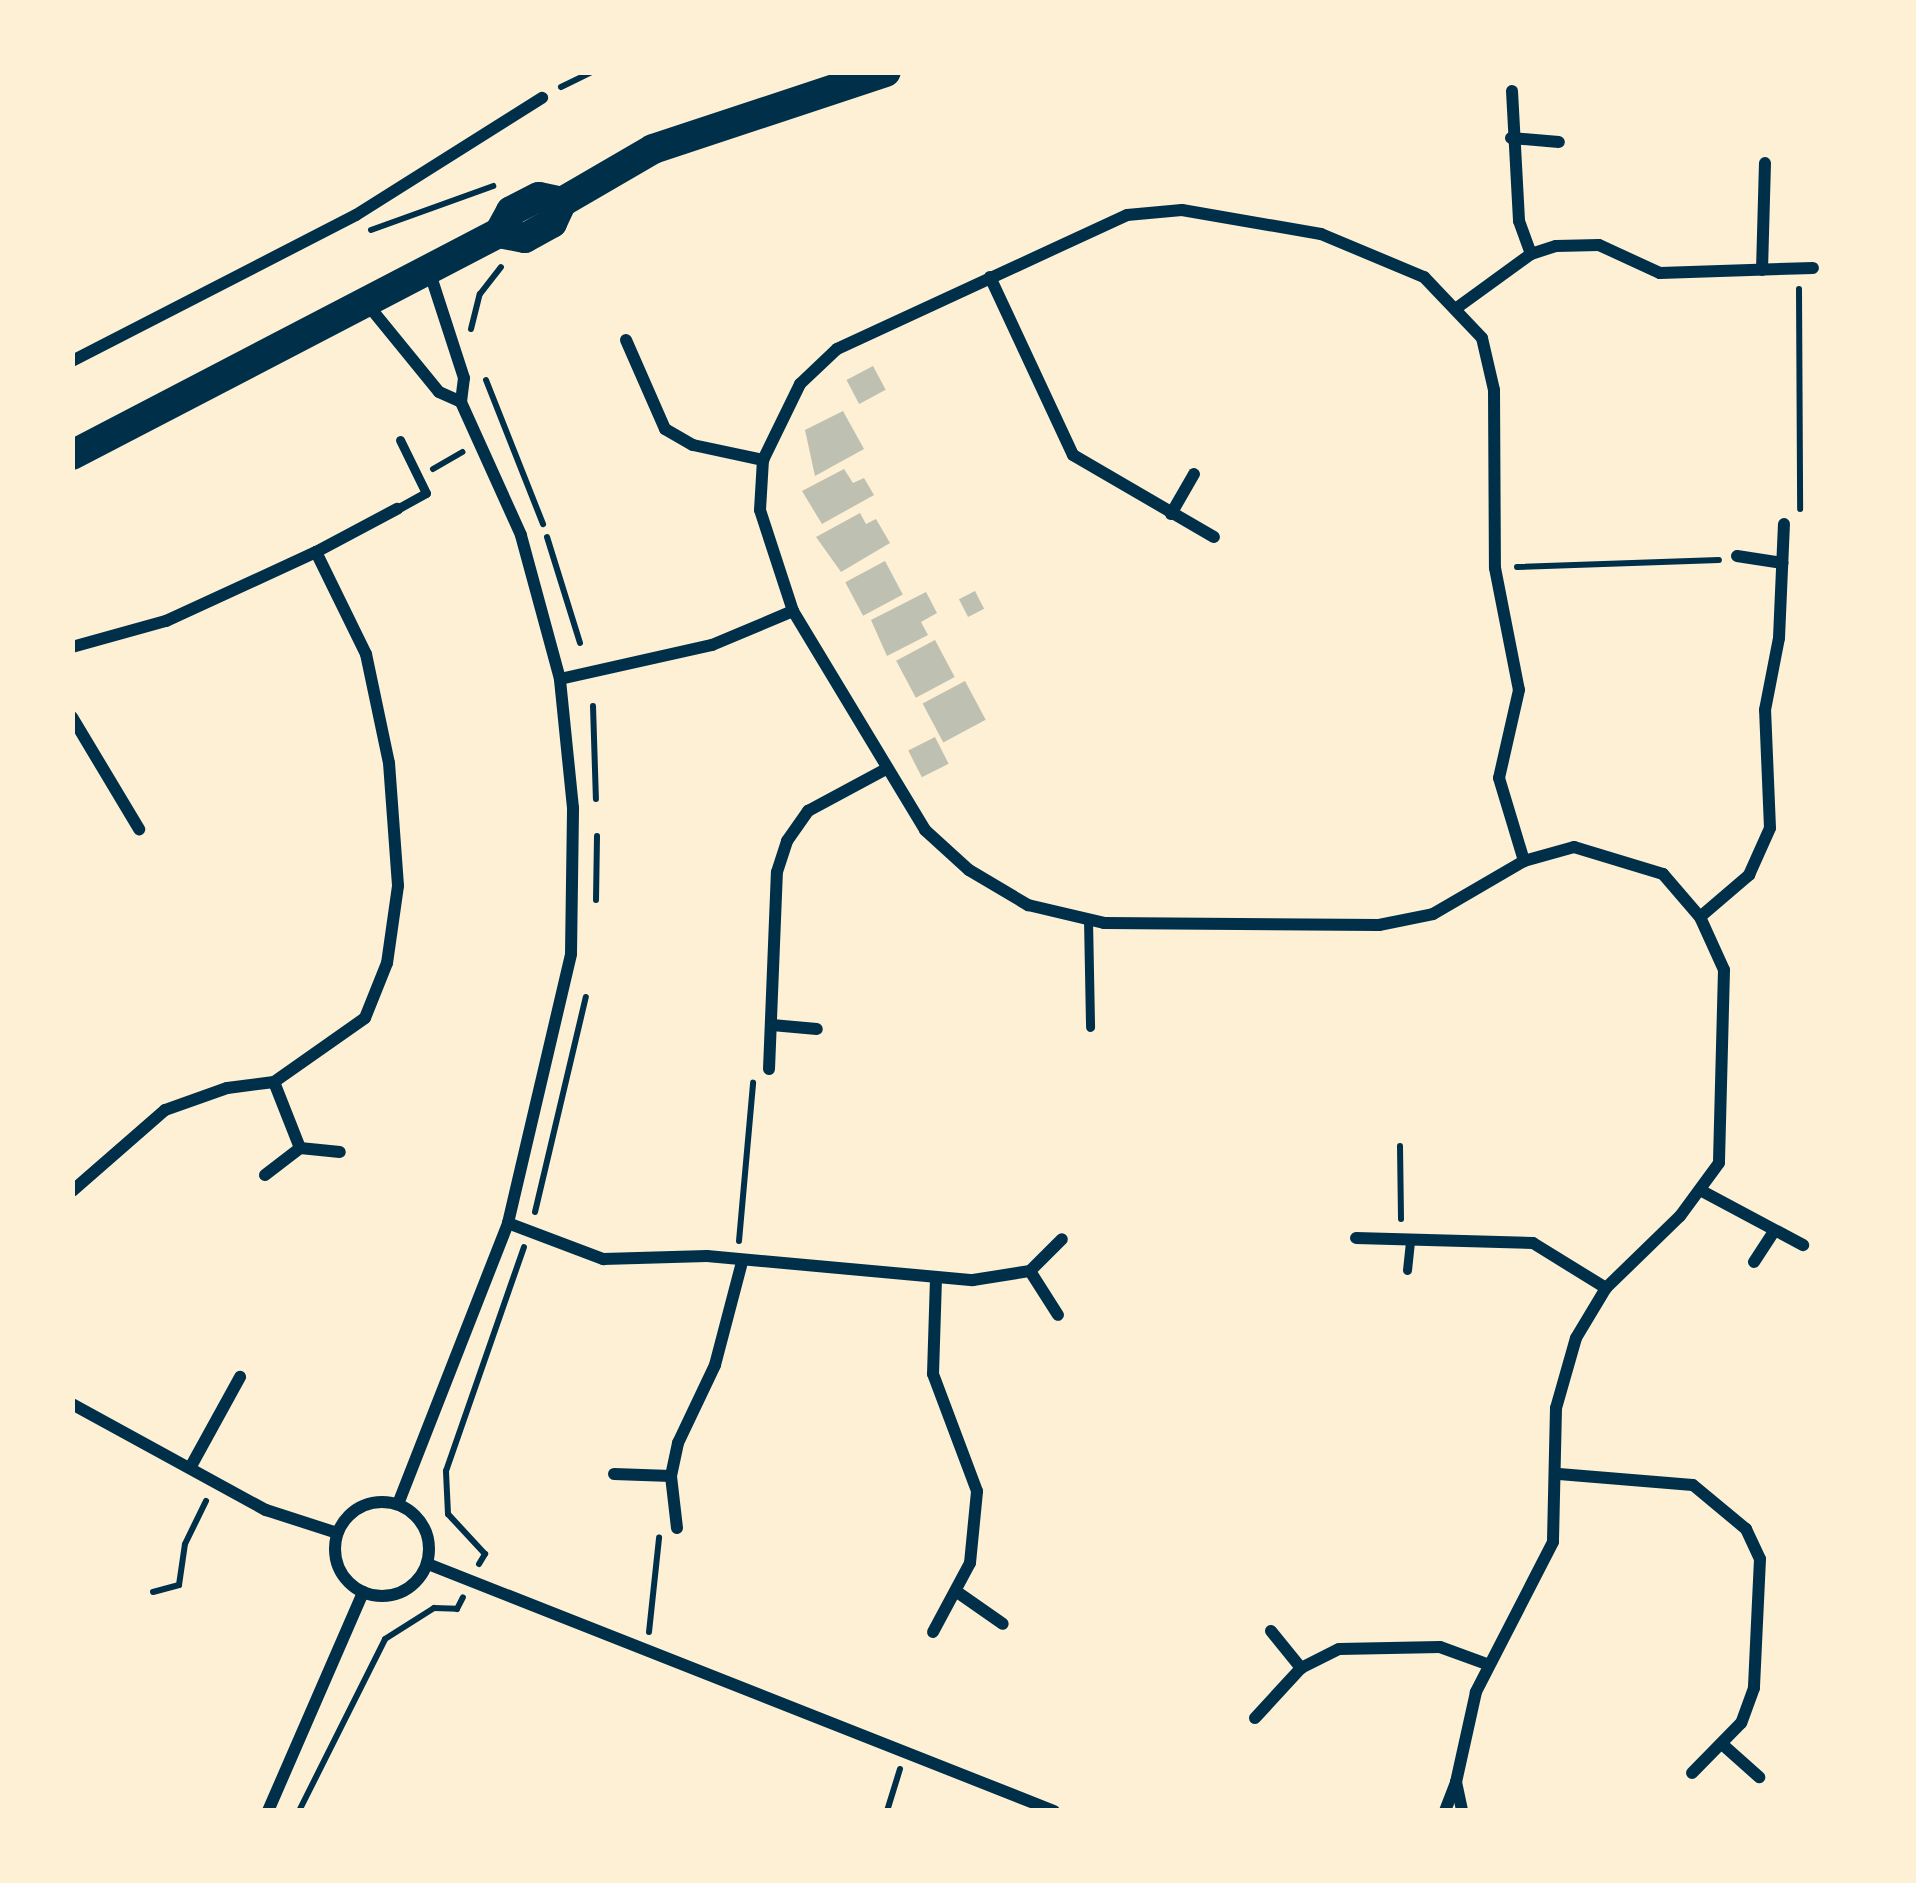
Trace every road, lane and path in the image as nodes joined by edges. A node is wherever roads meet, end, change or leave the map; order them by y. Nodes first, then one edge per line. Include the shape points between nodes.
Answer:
1 (592, 72) edge
2 (886, 72) edge
3 (1512, 91) dead end
4 (542, 98) joint
5 (1511, 138) junction
6 (1558, 142) dead end
7 (1766, 163) dead end
8 (510, 185) dead end
9 (356, 215) junction
10 (1531, 254) junction
11 (515, 260) dead end
12 (1806, 268) joint
13 (429, 270) junction
14 (1762, 270) junction
15 (990, 277) junction
16 (367, 303) junction
17 (1458, 307) junction
18 (626, 340) dead end
19 (470, 345) dead end
20 (72, 362) edge
21 (478, 364) dead end
22 (461, 402) junction
23 (400, 440) dead end
24 (482, 441) junction
25 (72, 455) edge
26 (763, 460) junction
27 (1194, 474) dead end
28 (416, 478) junction
29 (397, 509) joint
30 (1171, 514) junction
31 (1784, 524) joint
32 (1214, 537) dead end
33 (316, 552) junction
34 (1737, 556) joint
35 (1782, 563) junction
36 (1495, 568) junction
37 (793, 611) junction
38 (580, 643) dead end
39 (72, 647) edge
40 (560, 680) junction
41 (72, 717) edge
42 (884, 770) junction
43 (140, 830) dead end
44 (1524, 861) junction
45 (1700, 916) junction
46 (1088, 920) junction
47 (772, 1025) junction
48 (1090, 1027) dead end
49 (817, 1029) dead end
50 (769, 1069) joint
51 (274, 1082) junction
52 (1400, 1146) dead end
53 (300, 1148) junction
54 (340, 1152) dead end
55 (265, 1175) dead end
56 (73, 1188) edge
57 (1700, 1190) junction
58 (508, 1223) junction
59 (1773, 1233) junction
60 (1356, 1238) dead end
61 (1062, 1239) dead end
62 (1405, 1239) junction
63 (1803, 1245) dead end
64 (739, 1261) junction
65 (1754, 1262) dead end
66 (1407, 1270) dead end
67 (1030, 1271) junction
68 (936, 1278) junction
69 (1606, 1288) junction
70 (1058, 1315) dead end
71 (239, 1378) dead end
72 (72, 1404) edge
73 (190, 1468) junction
74 (614, 1474) dead end
75 (1559, 1474) junction
76 (671, 1477) junction
77 (215, 1482) junction
78 (398, 1504) junction
79 (677, 1528) joint
80 (337, 1533) junction
81 (428, 1564) junction
82 (153, 1592) dead end
83 (363, 1592) junction
84 (960, 1594) junction
85 (1003, 1624) dead end
86 (1271, 1631) dead end
87 (933, 1632) dead end
88 (642, 1653) junction
89 (1487, 1664) junction
90 (1301, 1668) junction
91 (1256, 1718) dead end
92 (1722, 1744) junction
93 (1692, 1773) dead end
94 (1759, 1777) dead end
95 (897, 1778) dead end
96 (1456, 1782) junction
97 (268, 1811) edge
98 (887, 1811) edge
99 (1054, 1811) edge
100 (1444, 1811) edge
101 (1462, 1811) edge

1 - 4 path
2 - 13 main road via 653,149 562,202 539,197 511,212 499,232
3 - 5 street
4 - 9 street
5 - 6 street
5 - 10 street
7 - 14 street
8 - 9 path via 380,230
9 - 20 street
10 - 14 street via 1599,245 1660,273
10 - 17 street
11 - 19 path via 480,294
12 - 14 street
12 - 31 path via 1802,507
13 - 16 main road
13 - 22 street via 464,378
15 - 17 street via 1127,215 1182,210 1321,234 1424,277
15 - 26 street via 837,349 800,384
15 - 30 street via 1073,455
16 - 22 street via 439,392
16 - 25 main road
17 - 36 street via 1482,338 1494,391
18 - 26 street via 665,429 693,446
21 - 38 path
22 - 24 street
23 - 28 lane
24 - 28 path
24 - 40 street via 521,535
26 - 37 street via 760,510
27 - 30 street
28 - 29 lane via 426,493
29 - 33 street
30 - 32 street
31 - 35 street
33 - 39 street via 166,621
33 - 51 street via 366,654 389,763 398,886 387,963 365,1018
34 - 35 street
34 - 36 path
35 - 45 street via 1765,710 1770,828 1750,874
36 - 44 street via 1519,690 1499,778
37 - 40 street via 712,645
37 - 42 street
40 - 58 street via 573,808 571,954
41 - 43 street
42 - 46 street via 925,830 969,870 1028,905
42 - 47 street via 808,811 787,841 777,872
44 - 45 street via 1574,848 1615,856 1663,874
44 - 46 street via 1433,914 1379,925
45 - 57 street via 1724,970 1724,1122 1719,1163
46 - 48 lane
47 - 49 street
47 - 50 street
50 - 64 path via 748,1087
51 - 53 street
51 - 56 street via 166,1110
52 - 62 path
53 - 54 street
53 - 55 street
57 - 59 street
57 - 69 street
58 - 64 street via 602,1259
58 - 78 street
59 - 63 street
59 - 65 street
60 - 62 street
61 - 67 street
62 - 66 lane
62 - 69 street via 1533,1243
64 - 68 street
64 - 76 street via 715,1365 683,1423
67 - 68 street
67 - 70 street
68 - 84 street via 933,1374 977,1491
69 - 75 street via 1576,1338 1556,1408
71 - 73 street
72 - 73 street
73 - 77 street
74 - 76 street
75 - 89 street via 1553,1542
75 - 92 street via 1693,1485 1746,1529 1760,1559 1754,1688
76 - 79 street
77 - 80 street via 266,1510
77 - 82 path via 185,1544 179,1585
78 - 80 street via 356,1509
78 - 81 street via 428,1535
79 - 88 path via 658,1538
80 - 83 street via 337,1564
81 - 83 street via 398,1594
81 - 88 street
83 - 97 street
84 - 85 street
84 - 87 street
86 - 90 street
88 - 99 street
89 - 90 street via 1440,1647 1374,1643
89 - 96 street
90 - 91 street
92 - 93 street
92 - 94 street
95 - 98 path
96 - 100 street
96 - 101 street

